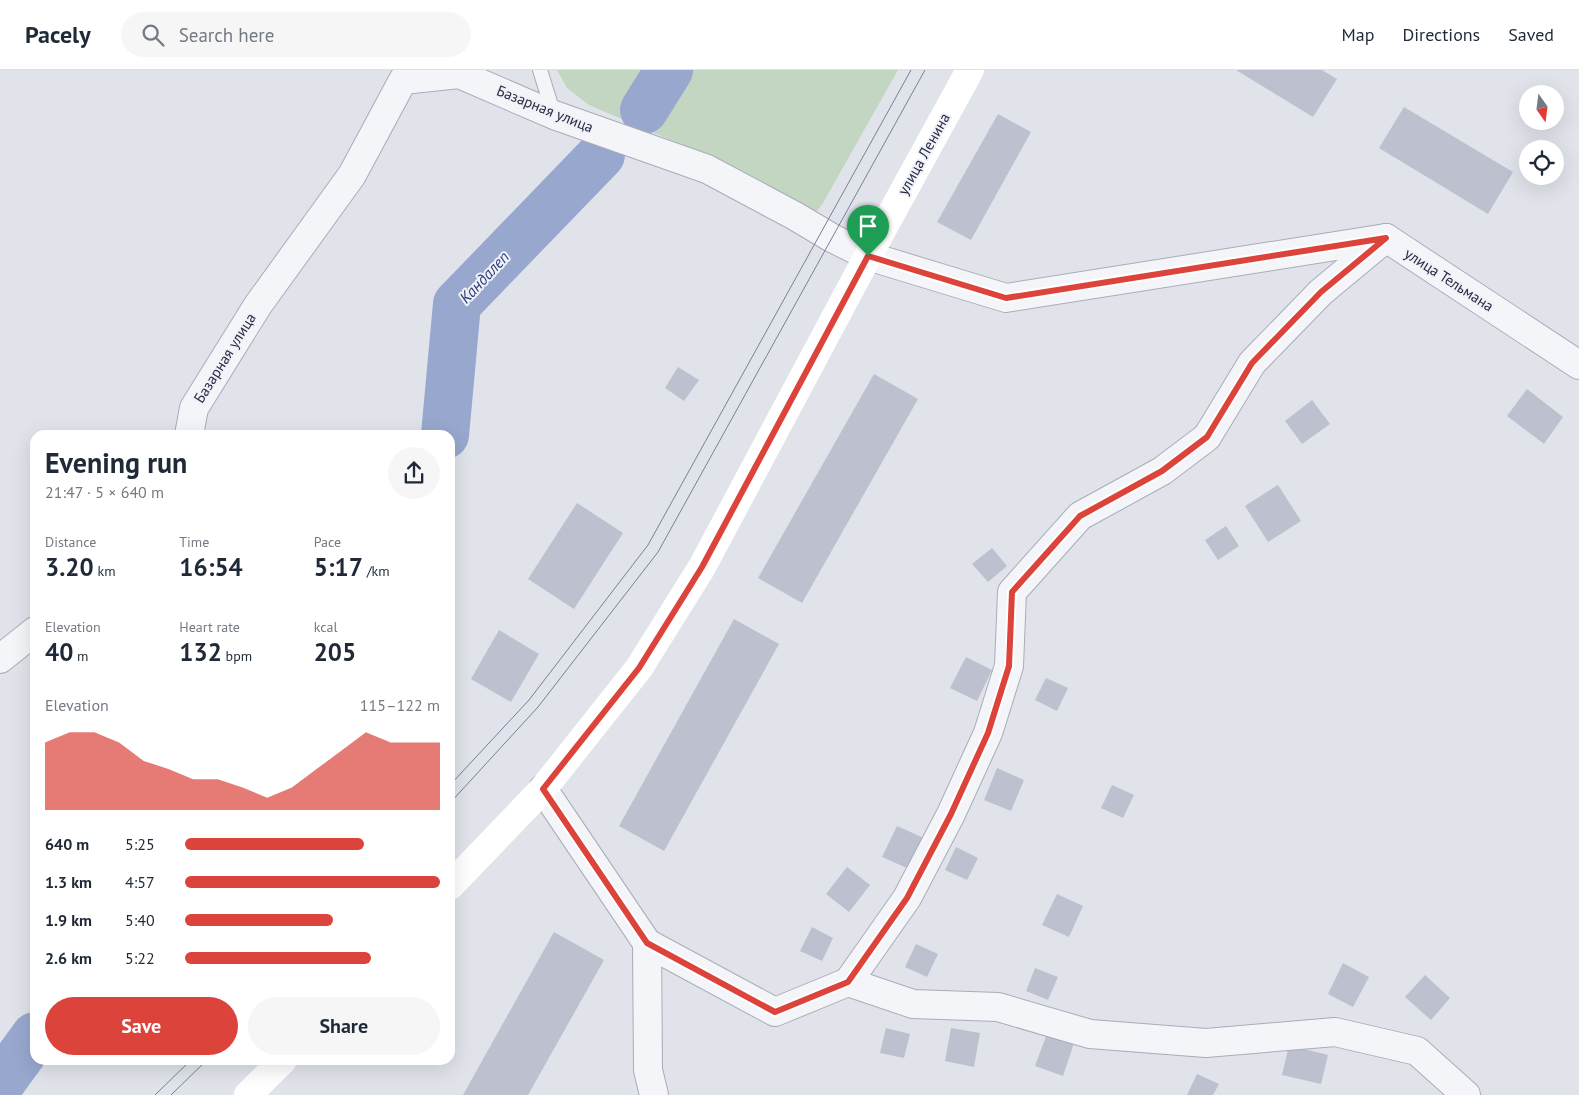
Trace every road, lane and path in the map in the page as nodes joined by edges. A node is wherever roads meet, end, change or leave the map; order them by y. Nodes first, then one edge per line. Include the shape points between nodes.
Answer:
1 (540, 70) edge
2 (970, 70) edge
3 (554, 115) junction
4 (1386, 238) junction
5 (868, 256) junction
6 (1579, 365) edge
7 (190, 430) edge
8 (30, 636) edge
9 (0, 659) edge
10 (543, 789) junction
11 (455, 881) edge
12 (647, 943) junction
13 (848, 982) junction
14 (278, 1065) edge
15 (1456, 1092) edge
16 (248, 1095) edge
17 (654, 1095) edge

1 - 3 lane
2 - 5 main road, улица Ленина
3 - 5 street, Базарная улица via 707,168
3 - 7 street, Базарная улица via 459,74 403,80 352,176 258,306 194,408
4 - 5 street via 1006,298
4 - 6 street, улица Тельмана
4 - 13 street via 1321,292 1252,363 1207,437 1162,471 1080,516 1012,592 1009,666 988,733 907,898
5 - 10 main road, улица Ленина via 702,567 639,668
8 - 9 street
10 - 11 main road, улица Ленина
10 - 12 street
12 - 13 street via 775,1012
12 - 17 street via 648,1070
13 - 15 street via 913,1004 998,1008 1090,1034 1206,1043 1335,1032 1417,1051
14 - 16 main road

